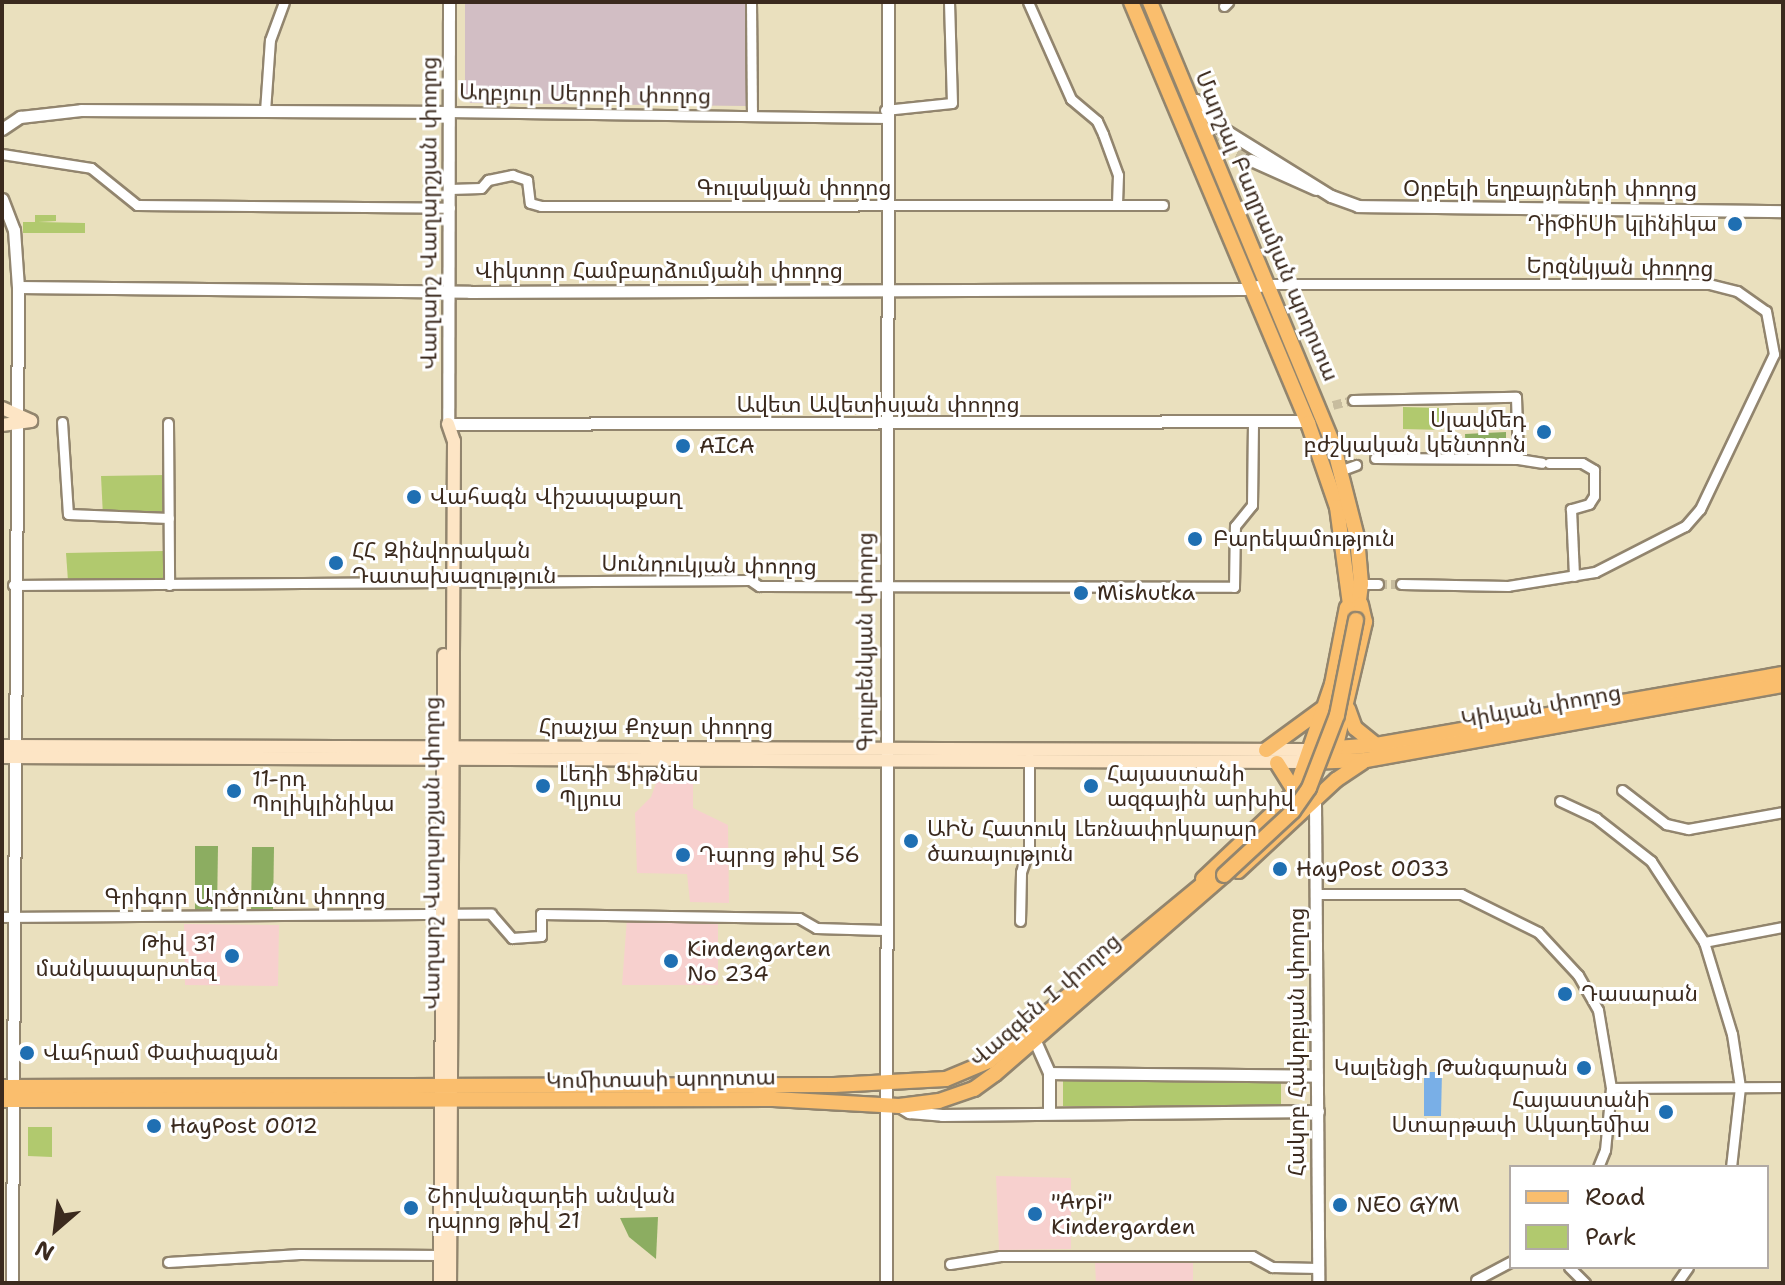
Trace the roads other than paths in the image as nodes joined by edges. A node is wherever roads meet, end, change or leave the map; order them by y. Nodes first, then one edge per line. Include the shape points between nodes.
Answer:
1 (284, 2) edge
2 (449, 2) edge
3 (751, 2) edge
4 (888, 2) edge
5 (949, 2) edge
6 (1028, 2) edge
7 (1131, 2) edge
8 (1150, 2) edge
9 (1138, 19) junction
10 (1172, 54) junction
11 (1180, 103) tunnel mouth
12 (265, 111) junction
13 (450, 112) junction
14 (884, 114) junction
15 (752, 116) junction
16 (2, 129) edge
17 (2, 154) edge
18 (1251, 160) tunnel mouth
19 (450, 189) junction
20 (1321, 190) junction
21 (2, 199) edge
22 (1117, 202) junction
23 (1163, 205) dead end
24 (887, 207) junction
25 (450, 208) junction
26 (1783, 211) edge
27 (1268, 284) junction
28 (18, 287) junction
29 (1252, 287) junction
30 (887, 290) junction
31 (450, 292) junction
32 (1353, 400) tunnel mouth
33 (2, 408) edge
34 (11, 421) edge
35 (1307, 421) junction
36 (62, 422) dead end
37 (1253, 422) junction
38 (168, 423) dead end
39 (448, 424) junction
40 (886, 426) junction
41 (1375, 458) dead end
42 (1518, 459) junction
43 (169, 518) junction
44 (1574, 576) junction
45 (1378, 584) tunnel mouth
46 (1401, 584) tunnel mouth
47 (13, 585) junction
48 (169, 585) junction
49 (449, 585) junction
50 (886, 586) junction
51 (1357, 593) junction
52 (1783, 674) edge
53 (1783, 685) edge
54 (1325, 705) junction
55 (1348, 709) junction
56 (1570, 717) junction
57 (1376, 745) junction
58 (1266, 750) junction
59 (8, 752) edge
60 (447, 752) junction
61 (885, 752) junction
62 (1321, 753) junction
63 (1029, 758) junction
64 (1366, 760) junction
65 (1277, 763) junction
66 (1622, 790) dead end
67 (1295, 792) junction
68 (1560, 801) dead end
69 (1315, 802) junction
70 (1783, 812) edge
71 (1200, 891) junction
72 (1317, 894) junction
73 (447, 915) junction
74 (7, 917) edge
75 (1020, 921) dead end
76 (1783, 927) edge
77 (884, 930) junction
78 (1704, 942) junction
79 (1035, 1041) junction
80 (1049, 1073) junction
81 (1317, 1076) junction
82 (884, 1085) junction
83 (1740, 1087) junction
84 (1783, 1087) edge
85 (1611, 1088) junction
86 (8, 1093) edge
87 (448, 1093) junction
88 (892, 1104) junction
89 (1318, 1111) junction
90 (1049, 1113) junction
91 (1599, 1165) edge
92 (1731, 1165) edge
93 (440, 1255) junction
94 (168, 1262) dead end
95 (1509, 1262) edge
96 (950, 1264) dead end
97 (1318, 1268) junction
98 (1476, 1280) dead end
99 (12, 1283) edge
100 (440, 1283) edge
101 (450, 1283) edge
102 (886, 1283) edge
103 (1318, 1283) edge

1 - 12 street via 270,40
2 - 13 street, Վաղարշ Վաղարշյան փողոց
3 - 15 street
4 - 14 street, Գյուլբենկյան փողոց
5 - 14 street, Աղբյուր Սերոբի փողոց via 954,33 952,103
6 - 22 street via 1071,99 1097,121 1103,134 1118,175
7 - 9 main road, Մարշալ Բաղրամյան պողոտա
8 - 10 main road, Մարշալ Բաղրամյան պողոտա
9 - 11 street
9 - 29 main road, Մարշալ Բաղրամյան պողոտա
10 - 20 street, Օրբելի եղբայրների փողոց via 1211,121
10 - 27 main road, Մարշալ Բաղրամյան պողոտա
12 - 13 street, Աղբյուր Սերոբի փողոց
12 - 16 street, Աղբյուր Սերոբի փողոց via 64,111 20,117
13 - 15 street, Աղբյուր Սերոբի փողոց
13 - 19 street, Վաղարշ Վաղարշյան փողոց
14 - 15 street, Աղբյուր Սերոբի փողոց
14 - 24 street, Գյուլբենկյան փողոց
17 - 25 street via 91,168 137,205
18 - 20 street, Օրբելի եղբայրների փողոց via 1292,182
19 - 24 street, Գուլակյան փողոց via 481,188 488,180 512,175 527,180 535,205
19 - 25 street, Վաղարշ Վաղարշյան փողոց
20 - 26 street, Օրբելի եղբայրների փողոց via 1340,201 1377,208
21 - 28 street via 12,220
22 - 23 street, Գուլակյան փողոց
22 - 24 street, Գուլակյան փողոց
24 - 30 street, Գյուլբենկյան փողոց
25 - 31 street, Վաղարշ Վաղարշյան փողոց
27 - 29 street, Վիկտոր Համբարձումյանի փողոց
27 - 44 street, Երզնկյան փողոց via 1709,284 1737,291 1766,311 1774,354 1694,519 1619,563
27 - 51 main road, Մարշալ Բաղրամյան պողոտա via 1349,468
28 - 31 street, Վիկտոր Համբարձումյանի փողոց
28 - 34 street
29 - 30 street, Վիկտոր Համբարձումյանի փողոց
29 - 35 main road, Մարշալ Բաղրամյան պողոտա
30 - 31 street, Վիկտոր Համբարձումյանի փողոց
30 - 40 street, Գյուլբենկյան փողոց
31 - 39 street, Վաղարշ Վաղարշյան փողոց
32 - 42 street via 1516,397
33 - 34 main road
34 - 47 street
35 - 37 street, Ավետ Ավետիսյան փողոց
35 - 51 main road, Մարշալ Բաղրամյան պողոտա via 1335,500
36 - 43 street via 68,514
37 - 40 street, Ավետ Ավետիսյան փողոց
37 - 50 street, Սունդուկյան փողոց via 1252,505 1235,526 1234,587
38 - 43 street
39 - 40 street, Ավետ Ավետիսյան փողոց
39 - 49 main road, Վաղարշ Վաղարշյան փողոց via 454,441
40 - 50 street, Գյուլբենկյան փողոց
41 - 42 street
42 - 44 street via 1582,463 1594,470 1594,496 1589,504 1571,509
43 - 48 street
44 - 46 street, Երզնկյան փողոց via 1508,586
45 - 51 street
47 - 48 street, Սունդուկյան փողոց
47 - 59 street
48 - 49 street, Սունդուկյան փողոց
49 - 50 street, Սունդուկյան փողոց via 750,580 759,586
49 - 60 main road, Վաղարշ Վաղարշյան փողոց
50 - 61 street, Գյուլբենկյան փողոց
51 - 54 main road
51 - 55 main road via 1365,622
51 - 62 main road, Մարշալ Բաղրամյան պողոտա, bridge
52 - 56 main road, Կիևյան փողոց
53 - 56 main road, Կիևյան փողոց
54 - 55 main road via 1339,715
54 - 58 main road
54 - 62 main road
55 - 57 main road via 1349,720
55 - 62 main road
56 - 57 main road, Կիևյան փողոց
56 - 64 main road, Կիևյան փողոց
57 - 62 main road, Կիևյան փողոց
58 - 61 main road, Հրաչյա Քոչար փողոց
58 - 62 main road, Հրաչյա Քոչար փողոց
59 - 60 main road, Հրաչյա Քոչար փողոց
59 - 74 street
60 - 61 main road, Հրաչյա Քոչար փողոց
60 - 73 main road, Վաղարշ Վաղարշյան փողոց
61 - 63 main road, Հրաչյա Քոչար փողոց
61 - 77 street, Գյուլբենկյան փողոց
62 - 64 main road, Կիևյան փողոց
62 - 65 main road, Հրաչյա Քոչար փողոց
62 - 67 main road
62 - 71 main road, Վազգեն I փողոց, bridge via 1299,805
63 - 65 main road, Հրաչյա Քոչար փողոց
63 - 75 street via 1029,849 1021,872
64 - 69 main road, Վազգեն I փողոց
65 - 67 main road
66 - 70 street via 1666,824 1688,829
67 - 69 main road via 1309,794
67 - 71 main road, Վազգեն I փողոց
68 - 78 street via 1596,818 1651,861
69 - 71 main road, Վազգեն I փողոց via 1227,881
69 - 72 street, Հակոբ Հակոբյան փողոց
71 - 79 main road, Վազգեն I փողոց
71 - 82 main road, Վազգեն I փողոց via 989,1061 946,1079
72 - 81 street, Հակոբ Հակոբյան փողոց
72 - 85 street via 1461,894 1538,932 1578,975 1598,1010
73 - 74 street, Գրիգոր Արծրունու փողոց
73 - 77 street, Գրիգոր Արծրունու փողոց via 491,914 512,938 541,936 541,914 799,918 816,928
73 - 87 main road, Վաղարշ Վաղարշյան փողոց
74 - 86 street
76 - 78 street
77 - 82 street, Գյուլբենկյան փողոց
78 - 83 street via 1732,1034
79 - 80 street
79 - 88 main road, Վազգեն I փողոց via 974,1089 954,1098
80 - 81 street
80 - 90 street
81 - 89 street, Հակոբ Հակոբյան փողոց
82 - 87 main road, Կոմիտասի պողոտա
82 - 88 street, Գյուլբենկյան փողոց
83 - 84 street
83 - 85 street
83 - 92 street
85 - 91 street
86 - 87 main road, Կոմիտասի պողոտա
86 - 99 street
87 - 88 main road, Կոմիտասի պողոտա
87 - 93 main road, Վաղարշ Վաղարշյան փողոց
87 - 101 main road, Վաղարշ Վաղարշյան փողոց
88 - 90 street, Կոմիտասի պողոտա via 927,1115
88 - 102 street, Գյուլբենկյան փողոց
89 - 90 street, Կոմիտասի պողոտա
89 - 97 street, Հակոբ Հակոբյան փողոց
93 - 94 street via 300,1254
93 - 100 main road, Վաղարշ Վաղարշյան փողոց
95 - 98 street
96 - 97 street via 1000,1256 1090,1256 1258,1258 1278,1268
97 - 103 street, Հակոբ Հակոբյան փողոց

